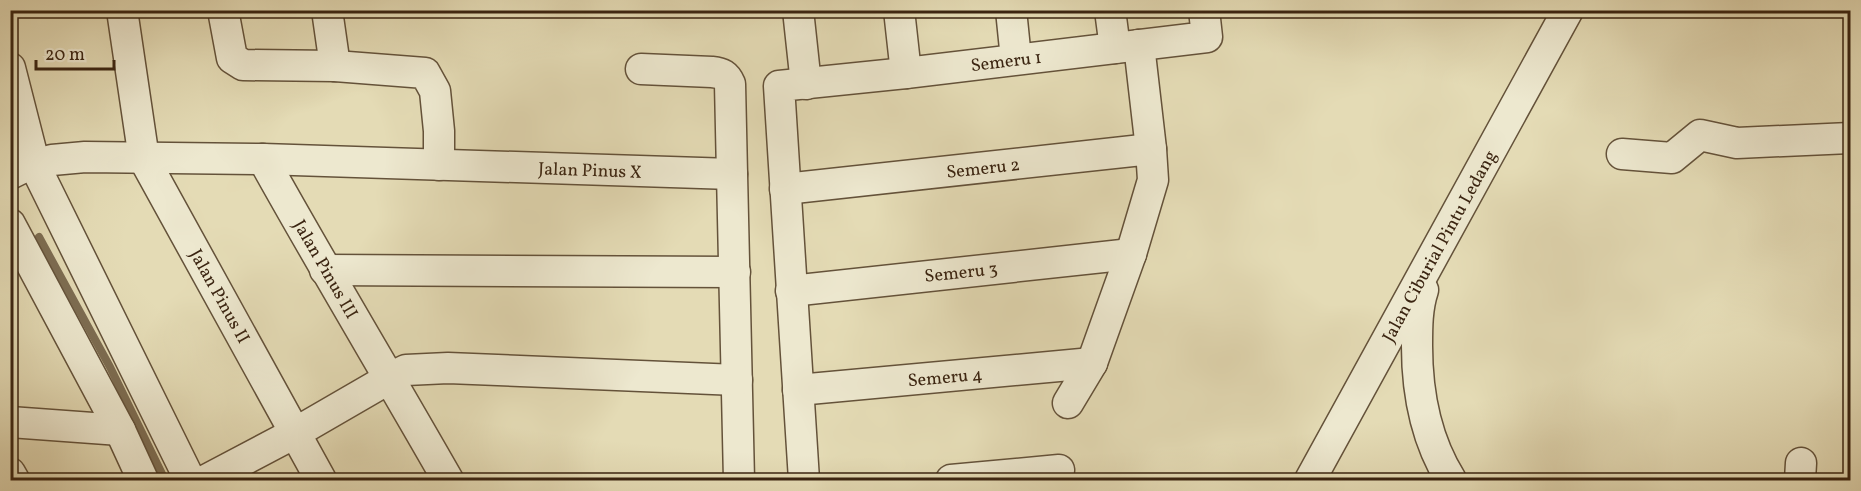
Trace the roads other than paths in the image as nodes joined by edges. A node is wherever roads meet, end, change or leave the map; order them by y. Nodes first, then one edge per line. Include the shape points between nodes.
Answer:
1 (122, 10) edge
2 (223, 10) edge
3 (327, 10) edge
4 (798, 10) edge
5 (899, 10) edge
6 (1011, 10) edge
7 (1110, 10) edge
8 (1568, 10) edge
9 (1206, 24) edge
10 (1127, 46) junction
11 (1016, 59) junction
12 (335, 66) junction
13 (10, 68) edge
14 (641, 69) dead end
15 (906, 74) junction
16 (806, 84) junction
17 (1851, 138) edge
18 (1150, 149) junction
19 (1622, 154) dead end
20 (144, 159) junction
21 (263, 159) junction
22 (439, 165) junction
23 (22, 169) edge
24 (732, 174) junction
25 (785, 189) junction
26 (10, 224) edge
27 (1438, 248) junction
28 (1131, 254) junction
29 (325, 270) junction
30 (735, 272) junction
31 (791, 291) junction
32 (1092, 363) junction
33 (390, 378) junction
34 (737, 380) junction
35 (798, 390) junction
36 (1068, 402) dead end
37 (10, 422) edge
38 (120, 430) junction
39 (296, 433) junction
40 (1059, 470) dead end
41 (10, 473) edge
42 (14, 480) edge
43 (143, 480) edge
44 (190, 480) edge
45 (206, 480) edge
46 (321, 480) edge
47 (448, 480) edge
48 (739, 480) edge
49 (804, 480) edge
50 (951, 480) edge
51 (1310, 480) edge
52 (1451, 480) edge

1 - 20 street
2 - 12 street via 232,58 243,65
3 - 12 street
4 - 16 street
5 - 15 street
6 - 11 street
7 - 10 street
8 - 27 street, Jalan Ciburial Pintu Ledang
9 - 10 street, Semeru 1
10 - 11 street, Semeru 1
10 - 18 street
11 - 15 street, Semeru 1
12 - 22 street via 425,74 435,91
13 - 23 street
14 - 24 street via 712,72 727,77 731,93
15 - 16 street, Semeru 1
16 - 25 street, Semeru 1 via 779,86
17 - 19 street via 1737,143 1700,135 1672,158
18 - 25 street, Semeru 2
18 - 28 street via 1153,180
20 - 21 street, Jalan Pinus X
20 - 23 street, Jalan Pinus X via 68,157
20 - 39 street, Jalan Pinus II
21 - 22 street, Jalan Pinus X
21 - 29 street, Jalan Pinus III
22 - 24 street, Jalan Pinus X
23 - 44 street
24 - 30 street
25 - 31 street
26 - 38 street
27 - 51 street, Jalan Ciburial Pintu Ledang
27 - 52 street via 1418,305 1417,375 1423,410
28 - 31 street, Semeru 3
28 - 32 street
29 - 30 street
29 - 33 street, Jalan Pinus III
30 - 34 street
31 - 35 street
32 - 35 street, Semeru 4
32 - 36 street
33 - 34 street via 406,370 448,368
33 - 39 street
33 - 47 street, Jalan Pinus III
34 - 48 street
35 - 49 street
37 - 38 street
38 - 43 street
39 - 45 street
39 - 46 street, Jalan Pinus II
40 - 50 street
41 - 42 street

